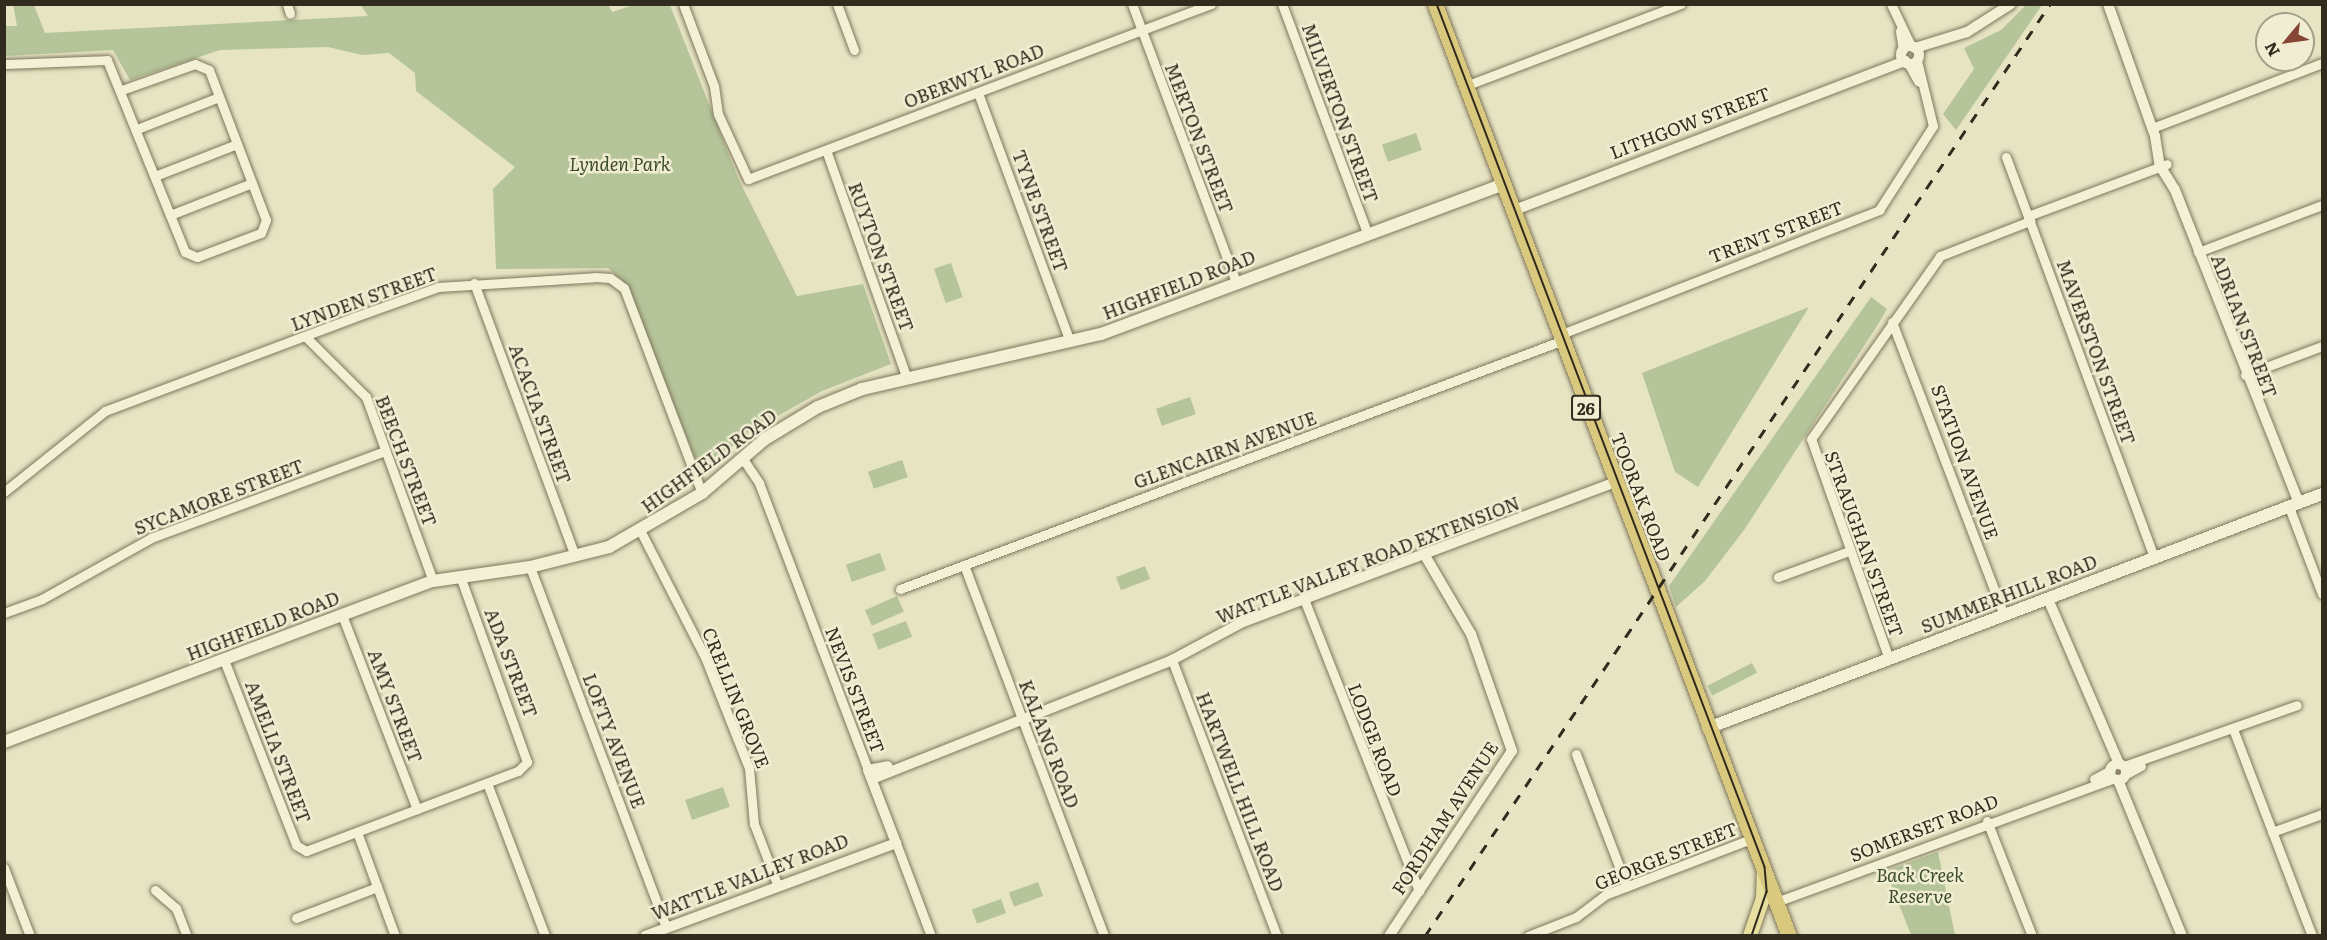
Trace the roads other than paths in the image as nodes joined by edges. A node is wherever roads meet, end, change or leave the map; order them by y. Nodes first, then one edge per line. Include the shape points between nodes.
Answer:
1 (287, 4) edge
2 (683, 4) edge
3 (837, 4) edge
4 (1132, 4) edge
5 (1211, 4) edge
6 (1282, 4) edge
7 (1435, 4) edge
8 (1681, 4) edge
9 (1891, 4) edge
10 (2011, 4) edge
11 (2108, 4) edge
12 (290, 14) dead end
13 (1141, 30) junction
14 (854, 50) dead end
15 (1910, 55) junction
16 (2322, 63) edge
17 (4, 64) edge
18 (1465, 86) junction
19 (122, 90) junction
20 (978, 93) junction
21 (219, 98) junction
22 (136, 129) junction
23 (2153, 132) junction
24 (237, 144) junction
25 (825, 150) junction
26 (2006, 157) dead end
27 (2164, 165) junction
28 (155, 176) junction
29 (252, 183) junction
30 (1502, 185) junction
31 (2322, 205) edge
32 (1512, 211) junction
33 (170, 215) junction
34 (2029, 219) junction
35 (1367, 233) junction
36 (2198, 252) junction
37 (1236, 282) junction
38 (474, 283) junction
39 (1892, 322) junction
40 (306, 337) junction
41 (1560, 338) junction
42 (1070, 342) junction
43 (2322, 346) edge
44 (2245, 375) junction
45 (906, 376) junction
46 (385, 451) junction
47 (743, 459) junction
48 (1614, 482) junction
49 (4, 492) edge
50 (702, 493) junction
51 (2322, 494) edge
52 (2292, 506) junction
53 (641, 532) junction
54 (1849, 551) junction
55 (1424, 554) junction
56 (575, 556) junction
57 (2154, 558) junction
58 (964, 565) junction
59 (530, 567) junction
60 (460, 576) junction
61 (1778, 577) dead end
62 (433, 581) junction
63 (900, 589) dead end
64 (2322, 594) edge
65 (2051, 598) junction
66 (1304, 599) junction
67 (4, 613) edge
68 (342, 615) junction
69 (2004, 615) junction
70 (1889, 659) junction
71 (224, 660) junction
72 (1172, 660) junction
73 (2297, 705) dead end
74 (1021, 716) junction
75 (1708, 728) junction
76 (2232, 729) junction
77 (4, 742) edge
78 (1576, 754) dead end
79 (2119, 772) junction
80 (870, 774) junction
81 (487, 783) junction
82 (417, 809) junction
83 (2322, 814) edge
84 (1987, 822) junction
85 (357, 832) junction
86 (2272, 832) junction
87 (894, 839) junction
88 (1751, 839) junction
89 (4, 868) edge
90 (1763, 868) junction
91 (777, 884) junction
92 (377, 887) junction
93 (1627, 887) junction
94 (155, 890) dead end
95 (1419, 891) junction
96 (9, 893) edge
97 (1776, 902) junction
98 (296, 918) dead end
99 (1755, 920) junction
100 (666, 927) junction
101 (1787, 929) edge
102 (30, 936) edge
103 (187, 936) edge
104 (395, 936) edge
105 (545, 936) edge
106 (645, 936) edge
107 (931, 936) edge
108 (1104, 936) edge
109 (1277, 936) edge
110 (1389, 936) edge
111 (1528, 936) edge
112 (1750, 936) edge
113 (2032, 936) edge
114 (2182, 936) edge
115 (2312, 936) edge

1 - 12 street
2 - 25 street, OBERWYL ROAD via 714,86 718,114 748,179
3 - 14 street
4 - 13 street, MERTON STREET
5 - 13 street, OBERWYL ROAD
6 - 35 street, MILVERTON STREET
7 - 18 highway, TOORAK ROAD / 26
8 - 18 street
9 - 15 street, TRENT STREET
10 - 15 street, LITHGOW STREET
11 - 23 street, ADRIAN STREET
13 - 20 street, OBERWYL ROAD
13 - 37 street, MERTON STREET
15 - 32 street, LITHGOW STREET
15 - 41 street, TRENT STREET via 1932,116 1931,132 1879,210
16 - 23 street
17 - 19 street via 107,60
18 - 30 highway, TOORAK ROAD / 26
19 - 21 street via 195,63 209,70
19 - 22 street
20 - 25 street, OBERWYL ROAD
20 - 42 street, TYNE STREET
21 - 22 street
21 - 24 street
22 - 28 street
23 - 27 street, ADRIAN STREET
24 - 28 street
24 - 29 street
25 - 45 street, RUYTON STREET
26 - 34 street, MAVERSTON STREET
27 - 34 street
27 - 36 street, ADRIAN STREET
28 - 33 street
29 - 33 street
29 - 33 street via 266,220 261,233 190,257
30 - 32 highway, TOORAK ROAD / 26
30 - 35 main road, HIGHFIELD ROAD
31 - 36 street
32 - 41 highway, TOORAK ROAD / 26
34 - 39 street via 1942,254
34 - 57 street, MAVERSTON STREET
35 - 37 main road, HIGHFIELD ROAD
36 - 44 street, ADRIAN STREET
37 - 42 main road, HIGHFIELD ROAD
38 - 40 street, LYNDEN STREET via 438,286
38 - 50 street, LYNDEN STREET via 595,277 610,278 624,288
38 - 56 street, ACACIA STREET
39 - 54 street, STRAUGHAN STREET via 1810,442
39 - 69 street, STATION AVENUE
40 - 46 street, BEECH STREET via 366,397
40 - 49 street, LYNDEN STREET via 105,411
41 - 48 highway, TOORAK ROAD / 26
41 - 58 street, GLENCAIRN AVENUE
42 - 45 main road, HIGHFIELD ROAD
43 - 44 street
44 - 52 street, ADRIAN STREET
45 - 47 main road, HIGHFIELD ROAD via 818,407
46 - 62 street, BEECH STREET
46 - 67 street, SYCAMORE STREET via 151,538 42,599
47 - 50 main road, HIGHFIELD ROAD
47 - 80 street, NEVIS STREET via 759,483
48 - 55 street, WATTLE VALLEY ROAD EXTENSION
48 - 75 highway, TOORAK ROAD / 26
50 - 53 main road, HIGHFIELD ROAD
51 - 52 main road, SUMMERHILL ROAD
52 - 57 main road, SUMMERHILL ROAD
52 - 64 street
53 - 56 main road, HIGHFIELD ROAD
53 - 91 street, CRELLIN GROVE via 705,657 749,768 754,824
54 - 61 street
54 - 70 street, STRAUGHAN STREET
55 - 66 street, WATTLE VALLEY ROAD EXTENSION
55 - 95 street, FORDHAM AVENUE via 1470,634 1512,747
56 - 59 main road, HIGHFIELD ROAD
57 - 65 main road, SUMMERHILL ROAD
58 - 63 street, GLENCAIRN AVENUE
58 - 74 street, KALANG ROAD
59 - 60 main road, HIGHFIELD ROAD
59 - 100 street, LOFTY AVENUE
60 - 62 main road, HIGHFIELD ROAD
60 - 81 street, ADA STREET via 527,762
62 - 68 main road, HIGHFIELD ROAD
65 - 69 main road, SUMMERHILL ROAD
65 - 79 street
66 - 72 street, WATTLE VALLEY ROAD EXTENSION via 1236,625
66 - 95 street, LODGE ROAD via 1410,881
68 - 71 main road, HIGHFIELD ROAD
68 - 82 street, AMY STREET
69 - 70 main road, SUMMERHILL ROAD
70 - 75 main road, SUMMERHILL ROAD
71 - 77 main road, HIGHFIELD ROAD
71 - 85 street, AMELIA STREET via 296,845 306,851
72 - 74 street, WATTLE VALLEY ROAD EXTENSION
72 - 109 street, HARTWELL HILL ROAD
73 - 76 street, SOMERSET ROAD
74 - 80 street, WATTLE VALLEY ROAD EXTENSION
74 - 108 street, KALANG ROAD
75 - 88 highway, TOORAK ROAD / 26
76 - 79 street, SOMERSET ROAD
76 - 86 street
78 - 93 street
79 - 84 street, SOMERSET ROAD
79 - 114 street
80 - 87 street, NEVIS STREET
81 - 82 street
81 - 105 street
82 - 85 street
83 - 86 street
84 - 97 street, SOMERSET ROAD
84 - 113 street
85 - 92 street
86 - 115 street
87 - 91 street, WATTLE VALLEY ROAD
87 - 107 street, NEVIS STREET
88 - 90 highway, TOORAK ROAD / 26
88 - 93 street, GEORGE STREET
89 - 96 street
90 - 97 highway, TOORAK ROAD / 26
90 - 99 main road via 1764,892
91 - 100 street, WATTLE VALLEY ROAD
92 - 98 street
92 - 104 street
93 - 111 street, GEORGE STREET via 1576,917
94 - 103 street via 176,908
95 - 110 street, FORDHAM AVENUE
96 - 102 street
97 - 101 highway, TOORAK ROAD / 26
99 - 101 main road via 1771,913
99 - 112 main road
100 - 106 street, WATTLE VALLEY ROAD

